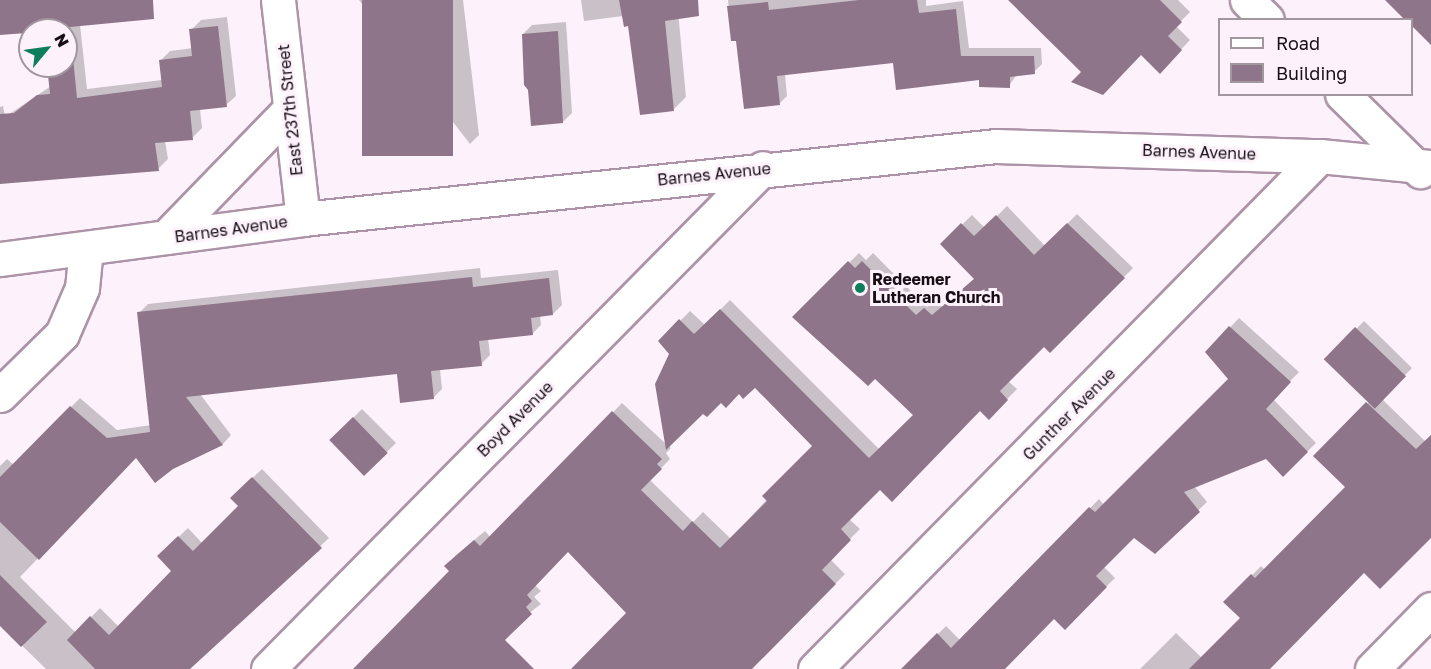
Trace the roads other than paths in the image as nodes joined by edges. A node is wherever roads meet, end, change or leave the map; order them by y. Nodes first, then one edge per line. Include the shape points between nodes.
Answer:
1 (278, 0) edge
2 (1247, 0) edge
3 (1265, 18) edge
4 (1344, 96) edge
5 (289, 110) junction
6 (1320, 156) junction
7 (763, 168) junction
8 (1426, 172) edge
9 (303, 219) junction
10 (166, 237) junction
11 (86, 248) junction
12 (0, 259) edge
13 (0, 395) edge
14 (1431, 609) edge
15 (268, 669) edge
16 (815, 669) edge
17 (1372, 669) edge

1 - 5 street, East 237th Street
2 - 3 street
4 - 8 street
5 - 9 street, East 237th Street
5 - 10 street
6 - 7 street, Barnes Avenue via 996,146
6 - 8 street, Barnes Avenue
6 - 16 street, Gunther Avenue
7 - 9 street, Barnes Avenue
7 - 15 street, Boyd Avenue
9 - 10 street, Barnes Avenue
10 - 11 street, Barnes Avenue
11 - 12 street, Barnes Avenue
11 - 13 street via 82,288 62,334
14 - 17 street

